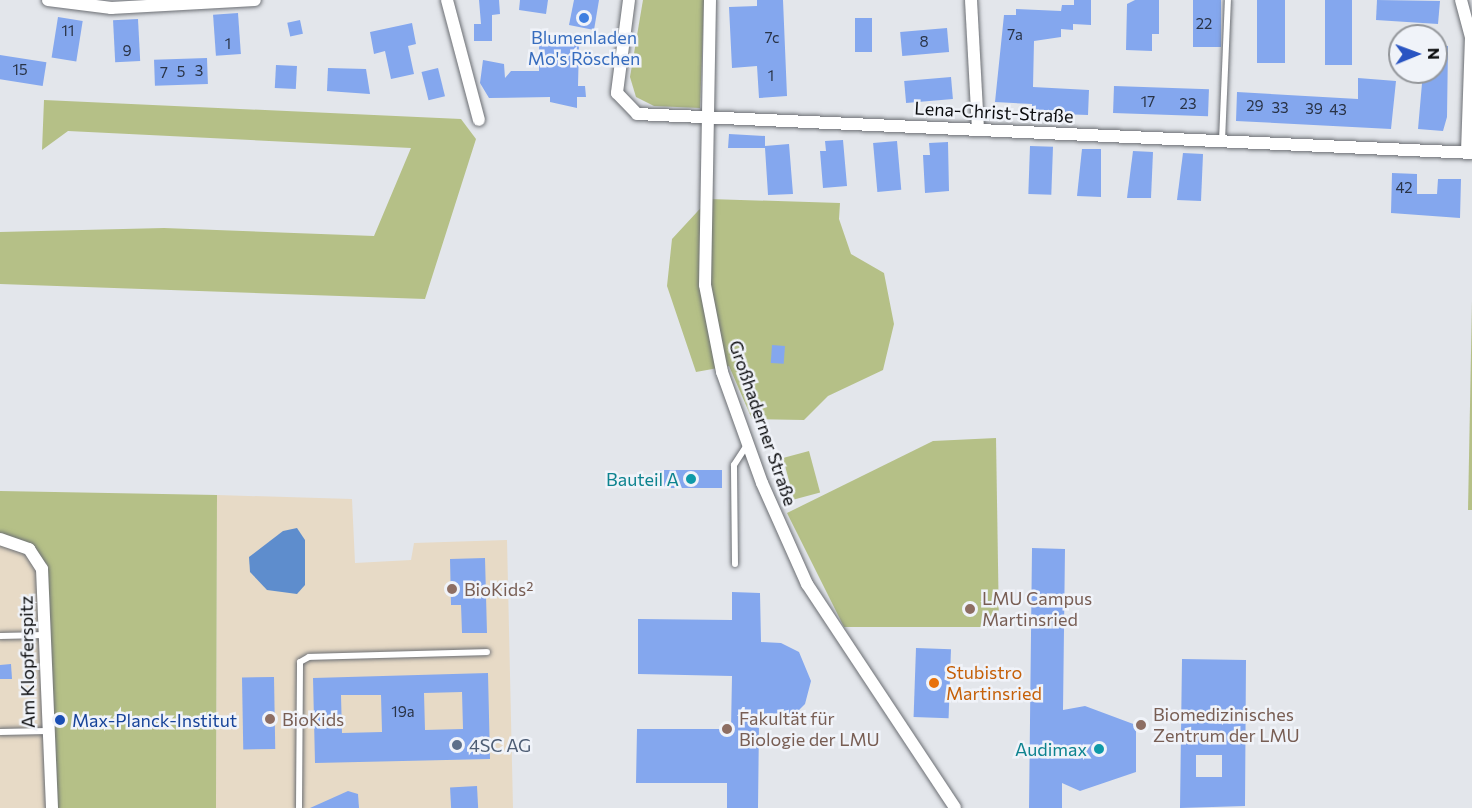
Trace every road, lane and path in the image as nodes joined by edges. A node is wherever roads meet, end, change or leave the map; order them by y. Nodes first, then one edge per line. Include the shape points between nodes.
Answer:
1 (48, 0) edge
2 (255, 0) edge
3 (447, 0) edge
4 (629, 0) edge
5 (710, 0) edge
6 (971, 0) edge
7 (1228, 0) edge
8 (1461, 0) edge
9 (707, 118) junction
10 (479, 120) dead end
11 (978, 128) junction
12 (1222, 141) junction
13 (1469, 153) edge
14 (747, 444) junction
15 (0, 539) edge
16 (735, 564) dead end
17 (45, 635) junction
18 (0, 636) edge
19 (487, 652) dead end
20 (47, 731) junction
21 (0, 732) edge
22 (52, 808) edge
23 (299, 808) edge
24 (956, 808) edge

1 - 2 street via 111,8
3 - 10 street
4 - 9 street, Lena-Christ-Straße via 616,78 625,106 637,114
5 - 9 street, Großhaderner Straße
6 - 11 street
7 - 12 lane
8 - 13 street via 1471,37
9 - 11 street, Lena-Christ-Straße
9 - 14 street, Großhaderner Straße via 705,285 718,357
11 - 12 street, Lena-Christ-Straße
12 - 13 street, Lena-Christ-Straße
14 - 16 lane via 734,465
14 - 24 street, Großhaderner Straße via 778,521 827,618
15 - 17 street, Am Klopferspitz via 29,549 42,569
17 - 18 lane
17 - 20 street, Am Klopferspitz
19 - 23 lane via 309,657 300,662
20 - 21 lane
20 - 22 street, Am Klopferspitz

